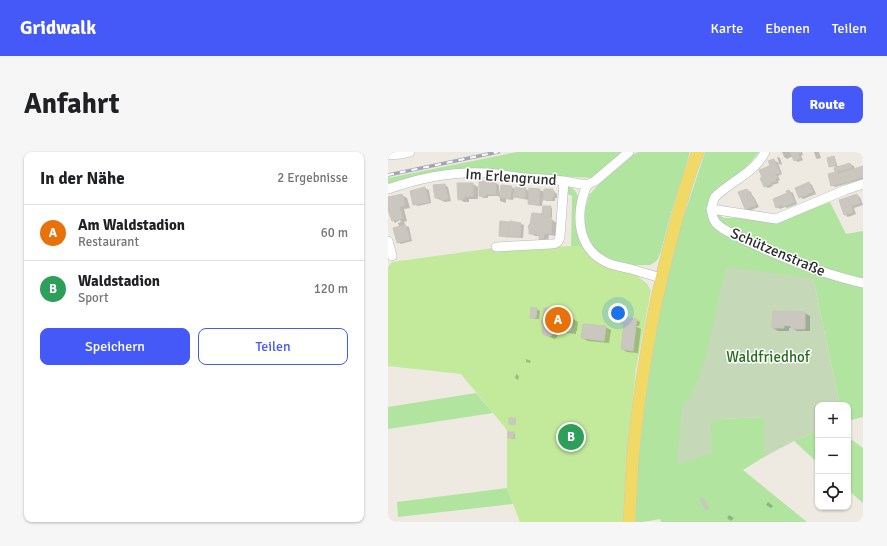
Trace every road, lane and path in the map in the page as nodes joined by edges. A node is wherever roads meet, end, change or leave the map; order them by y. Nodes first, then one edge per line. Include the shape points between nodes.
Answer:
1 (410, 152) edge
2 (629, 152) edge
3 (698, 152) edge
4 (765, 152) edge
5 (388, 155) edge
6 (564, 181) junction
7 (863, 184) edge
8 (587, 185) junction
9 (388, 188) edge
10 (711, 209) junction
11 (388, 241) edge
12 (496, 247) dead end
13 (392, 256) dead end
14 (661, 278) junction
15 (863, 283) edge
16 (629, 522) edge

1 - 5 street
2 - 8 street
3 - 14 main road via 678,212
4 - 10 street via 749,170 716,195
6 - 8 street, Im Erlengrund
6 - 9 street, Im Erlengrund via 466,173 424,179
6 - 12 street via 560,236 557,243
7 - 10 street via 776,219
8 - 14 street via 580,213 580,228 589,248 607,262
10 - 15 street, Schützenstraße via 714,219 720,226 757,245 819,271
11 - 13 street
14 - 16 main road via 638,408

